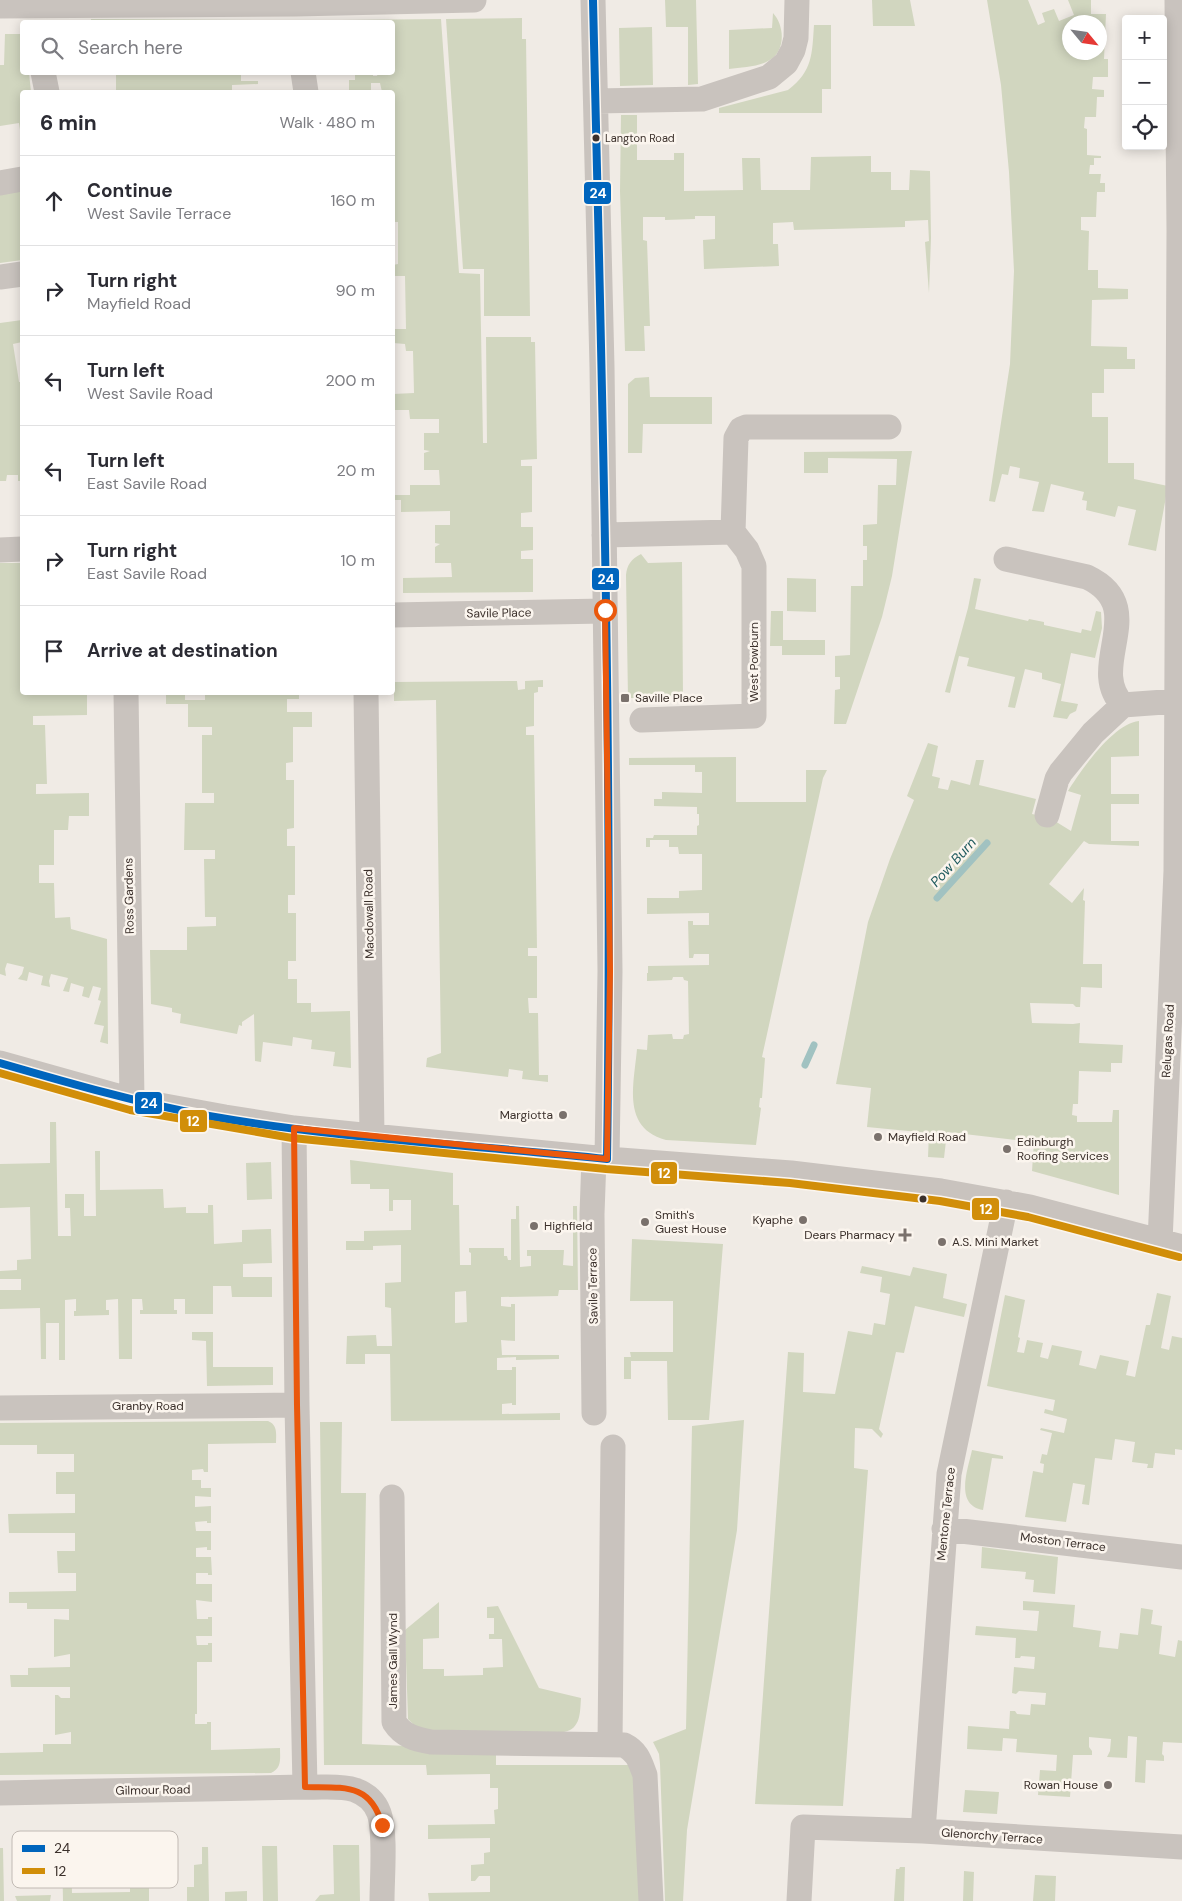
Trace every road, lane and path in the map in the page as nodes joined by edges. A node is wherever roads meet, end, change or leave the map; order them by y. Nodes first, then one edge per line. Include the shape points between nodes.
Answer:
1 (474, 0) edge
2 (593, 0) edge
3 (797, 0) edge
4 (1177, 0) edge
5 (0, 6) edge
6 (297, 13) edge
7 (33, 14) edge
8 (44, 75) edge
9 (303, 75) edge
10 (47, 90) edge
11 (306, 90) edge
12 (596, 102) junction
13 (20, 180) edge
14 (0, 183) edge
15 (1180, 232) edge
16 (20, 274) edge
17 (0, 278) edge
18 (889, 427) dead end
19 (733, 532) junction
20 (604, 535) junction
21 (20, 549) edge
22 (0, 550) edge
23 (1006, 559) dead end
24 (605, 610) junction
25 (395, 615) edge
26 (126, 695) edge
27 (366, 695) edge
28 (1178, 701) junction
29 (1123, 705) junction
30 (642, 720) dead end
31 (1047, 815) dead end
32 (1179, 872) edge
33 (0, 1062) edge
34 (132, 1100) junction
35 (294, 1128) junction
36 (372, 1136) junction
37 (601, 1159) junction
38 (1006, 1202) junction
39 (1171, 1244) edge
40 (297, 1405) junction
41 (0, 1408) edge
42 (594, 1413) dead end
43 (613, 1447) dead end
44 (392, 1497) dead end
45 (944, 1529) junction
46 (1182, 1558) edge
47 (610, 1744) junction
48 (305, 1787) junction
49 (0, 1793) edge
50 (923, 1831) junction
51 (1182, 1847) edge
52 (382, 1901) edge
53 (651, 1901) edge
54 (799, 1901) edge

1 - 6 street
2 - 12 street, Savile Terrace
3 - 12 street via 793,50 786,63 769,78 702,100
4 - 15 street, Relugas Road
5 - 7 street
6 - 7 street
8 - 10 street
9 - 11 street
12 - 20 street, Savile Terrace
13 - 14 street
15 - 28 street, Relugas Road
16 - 17 street
18 - 19 street via 741,429 736,438
19 - 20 street
19 - 30 street, West Powburn via 754,566 754,716
20 - 24 street, Savile Terrace
21 - 22 street
23 - 29 street via 1087,577 1105,590 1114,604 1118,620 1110,681 1113,692
24 - 25 street, Savile Place
24 - 37 street, Savile Terrace via 610,971
26 - 34 street, Ross Gardens
27 - 36 street, Macdowall Road
28 - 29 street
28 - 32 street, Relugas Road
29 - 31 street via 1093,733 1061,772
32 - 39 street, Relugas Road
33 - 34 street
34 - 35 street
35 - 36 street
35 - 40 street
36 - 37 street
37 - 38 street via 791,1173
37 - 42 street, Savile Terrace via 592,1214
38 - 39 street
38 - 45 street, Mentone Terrace via 949,1474
40 - 41 street, Granby Road
40 - 48 street
43 - 47 street
44 - 47 street, James Gall Wynd via 394,1722 397,1728 411,1738 431,1742
45 - 46 street, Moston Terrace
45 - 50 street, Mentone Terrace
47 - 53 street, James Gall Wynd via 632,1749 639,1757 645,1776
48 - 49 street, Gilmour Road
48 - 52 street, Gilmour Road via 354,1790 375,1804 382,1825
50 - 51 street, Glenorchy Terrace
50 - 54 street, Glenorchy Terrace via 803,1827

